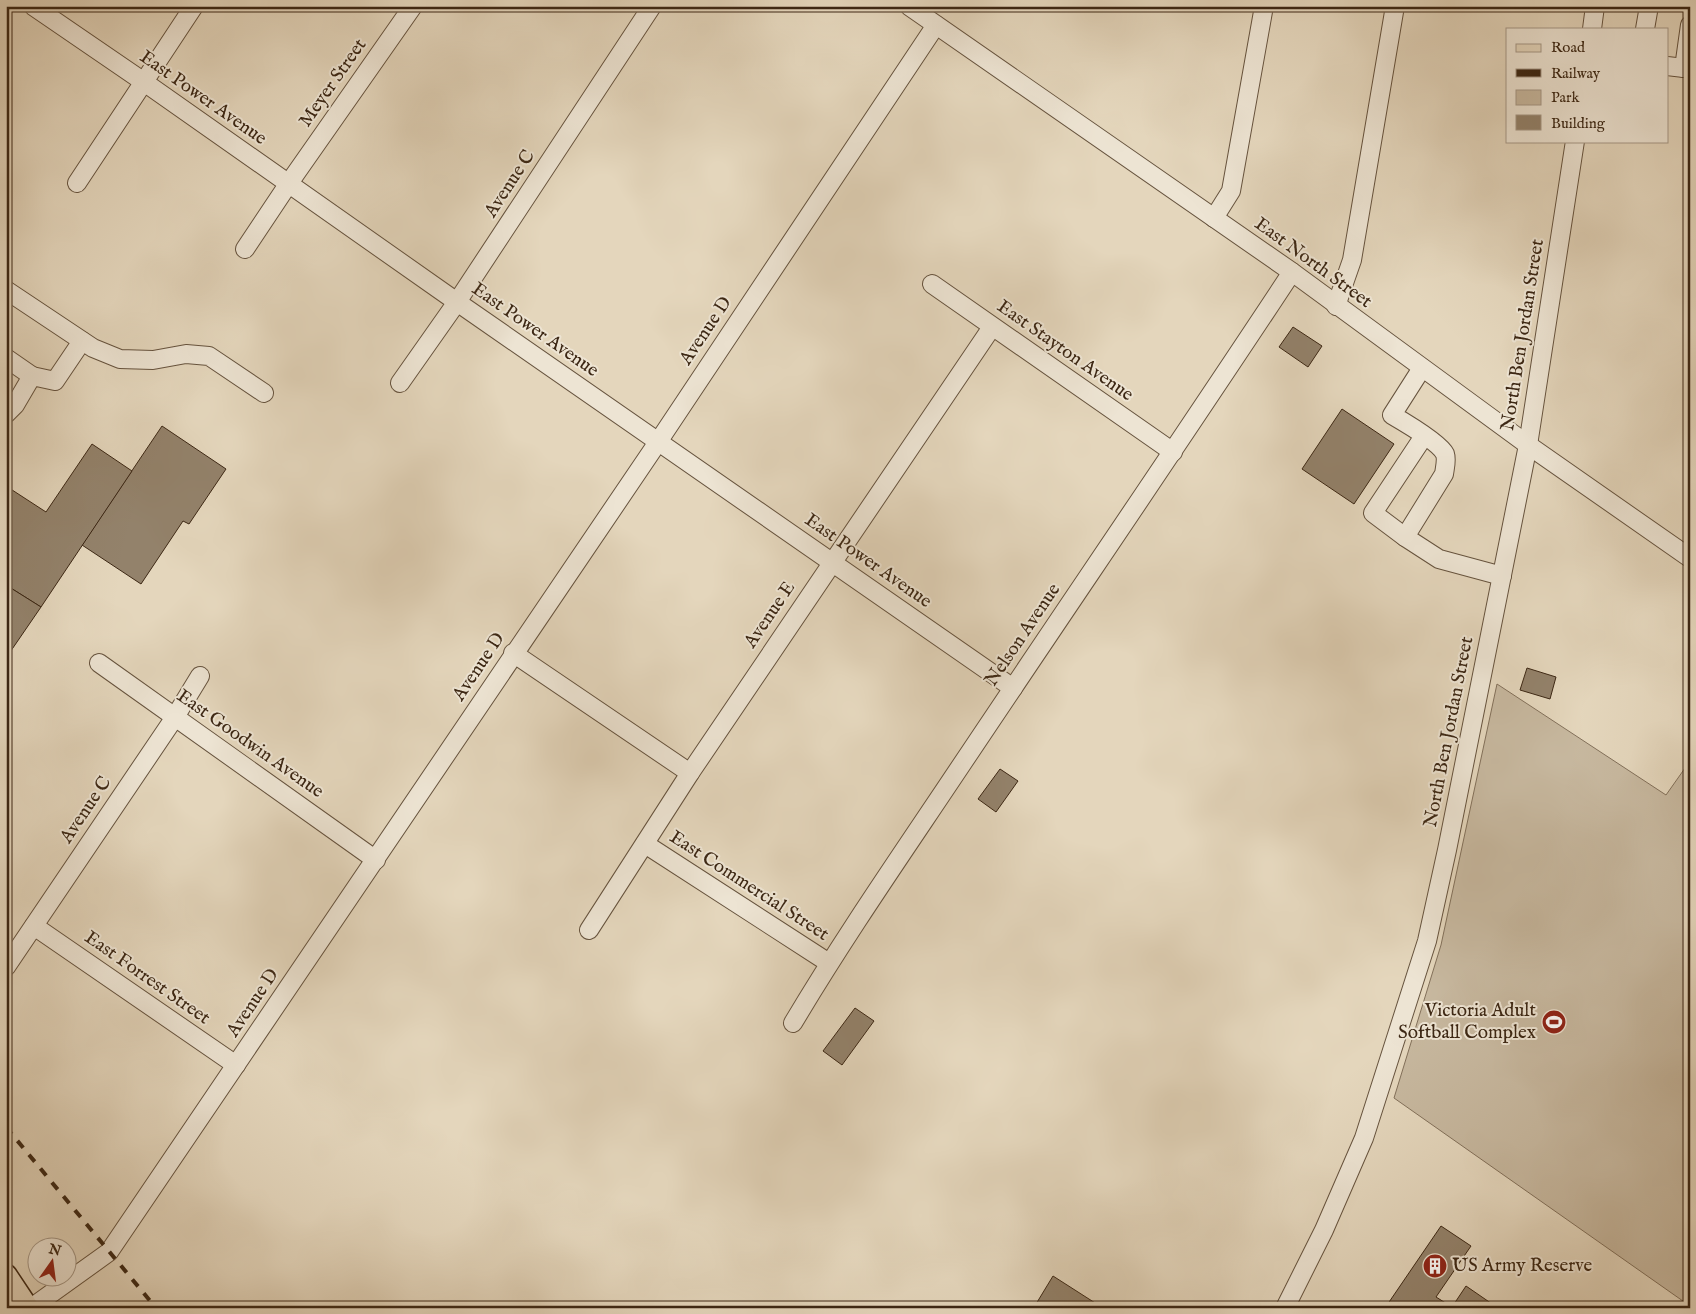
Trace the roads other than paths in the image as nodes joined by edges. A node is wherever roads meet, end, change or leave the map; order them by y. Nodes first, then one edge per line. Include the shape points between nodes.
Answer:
1 (34, 6) edge
2 (194, 6) edge
3 (413, 6) edge
4 (652, 6) edge
5 (909, 6) edge
6 (1264, 6) edge
7 (1394, 6) edge
8 (1595, 6) edge
9 (1649, 6) edge
10 (936, 25) junction
11 (1690, 25) edge
12 (1592, 28) edge
13 (1645, 28) edge
14 (1680, 68) edge
15 (144, 82) junction
16 (1574, 142) edge
17 (77, 183) dead end
18 (288, 183) junction
19 (1214, 218) junction
20 (245, 249) dead end
21 (1292, 272) junction
22 (932, 284) dead end
23 (6, 290) edge
24 (457, 302) junction
25 (1336, 306) junction
26 (992, 327) junction
27 (82, 341) junction
28 (6, 358) edge
29 (1422, 368) junction
30 (32, 376) junction
31 (400, 383) dead end
32 (264, 393) dead end
33 (6, 414) edge
34 (1424, 436) junction
35 (658, 442) junction
36 (1528, 445) junction
37 (1173, 452) junction
38 (1405, 536) junction
39 (1690, 558) edge
40 (832, 562) junction
41 (1502, 576) junction
42 (513, 654) junction
43 (99, 663) dead end
44 (200, 676) dead end
45 (1013, 688) junction
46 (175, 717) junction
47 (690, 773) junction
48 (645, 844) junction
49 (376, 860) junction
50 (34, 926) junction
51 (589, 930) dead end
52 (829, 963) junction
53 (6, 967) edge
54 (793, 1023) dead end
55 (236, 1066) junction
56 (6, 1274) edge
57 (30, 1308) edge
58 (1285, 1308) edge

1 - 15 street, East Power Avenue
2 - 15 street
3 - 18 street, Meyer Street
4 - 24 street, Avenue C
5 - 10 street, East North Street
6 - 19 street via 1231,191
7 - 25 street via 1352,260
8 - 12 street
9 - 13 street
10 - 19 street, East North Street
10 - 35 street, Avenue D
11 - 14 street
15 - 17 street
15 - 18 street, East Power Avenue
16 - 36 street, North Ben Jordan Street
18 - 20 street, Meyer Street
18 - 24 street, East Power Avenue
19 - 21 street, East North Street
21 - 25 street, East North Street
21 - 37 street, Nelson Avenue
22 - 26 street, East Stayton Avenue
23 - 27 street
24 - 31 street, Avenue C
24 - 35 street, East Power Avenue
25 - 29 street, East North Street
26 - 37 street, East Stayton Avenue
26 - 40 street, Avenue E
27 - 30 street via 55,381
27 - 32 street via 120,359 153,360 186,354 209,356
28 - 30 street
29 - 34 street via 1392,415
29 - 36 street, East North Street
30 - 33 street
34 - 38 street via 1444,454 1444,474
34 - 38 street via 1373,513
35 - 40 street, East Power Avenue
35 - 42 street, Avenue D
36 - 39 street, East North Street
36 - 41 street, North Ben Jordan Street
37 - 45 street, Nelson Avenue
38 - 41 street via 1439,559
40 - 45 street, East Power Avenue
40 - 47 street, Avenue E
41 - 58 street, North Ben Jordan Street via 1427,941 1364,1138
42 - 47 street
42 - 49 street, Avenue D
43 - 46 street, East Goodwin Avenue
44 - 46 street, Avenue C
45 - 52 street, Nelson Avenue
46 - 49 street, East Goodwin Avenue
46 - 50 street, Avenue C
47 - 48 street, Avenue E
48 - 51 street, Avenue E
48 - 52 street, East Commercial Street
49 - 55 street, Avenue D
50 - 53 street, Avenue C
50 - 55 street, East Forrest Street
52 - 54 street, Nelson Avenue
55 - 57 street, Avenue D via 109,1252
56 - 57 main road

